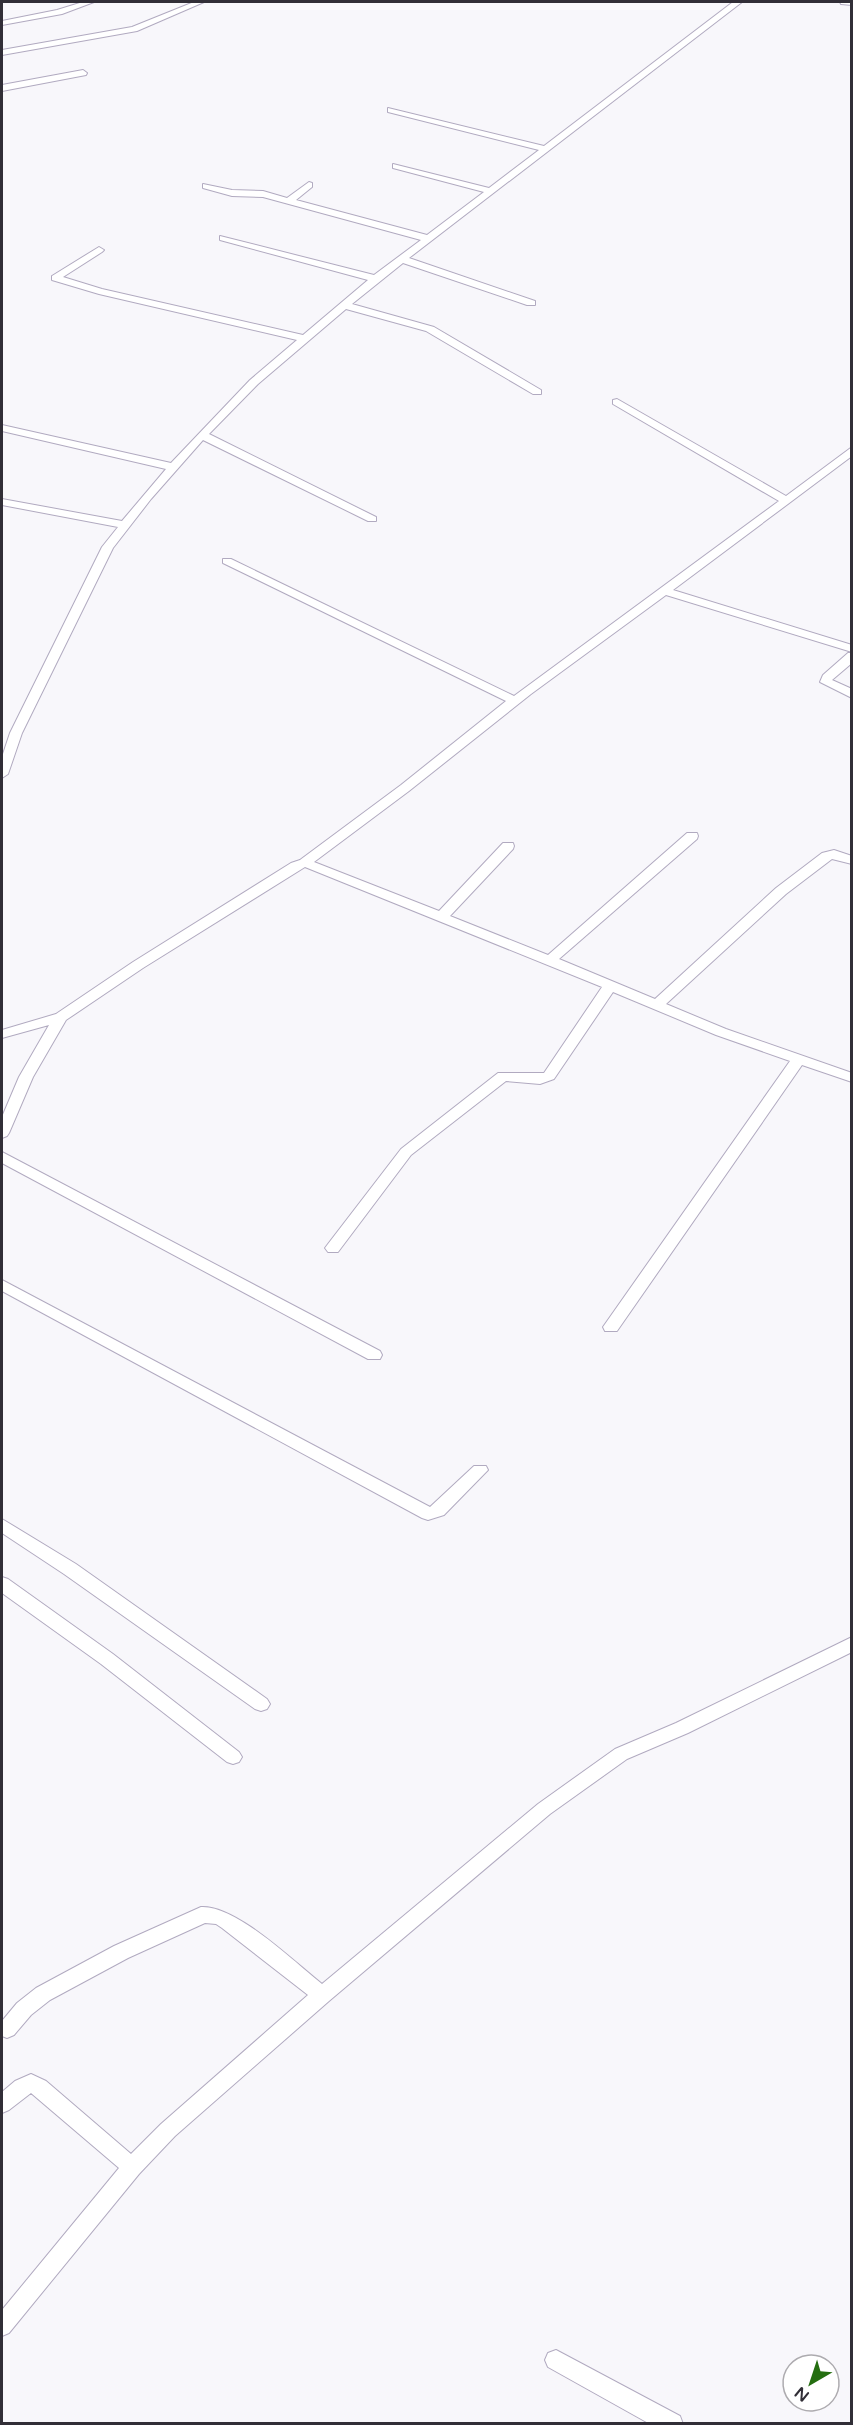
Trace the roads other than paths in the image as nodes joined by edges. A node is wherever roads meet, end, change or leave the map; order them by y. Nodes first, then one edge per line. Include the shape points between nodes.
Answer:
1 (90, 2) edge
2 (200, 2) edge
3 (738, 2) edge
4 (844, 2) edge
5 (852, 3) edge
6 (2, 23) edge
7 (2, 53) edge
8 (83, 73) dead end
9 (2, 88) edge
10 (391, 110) dead end
11 (545, 149) junction
12 (396, 166) dead end
13 (309, 185) dead end
14 (206, 186) dead end
15 (491, 191) junction
16 (289, 201) junction
17 (223, 238) dead end
18 (429, 239) junction
19 (99, 250) dead end
20 (402, 259) junction
21 (376, 279) junction
22 (531, 303) dead end
23 (345, 305) junction
24 (306, 339) junction
25 (537, 392) dead end
26 (617, 402) dead end
27 (2, 428) edge
28 (202, 435) junction
29 (852, 450) edge
30 (174, 466) junction
31 (787, 501) junction
32 (2, 502) edge
33 (372, 519) dead end
34 (125, 525) junction
35 (227, 561) dead end
36 (664, 591) junction
37 (852, 649) edge
38 (852, 656) edge
39 (852, 694) edge
40 (515, 701) junction
41 (2, 774) edge
42 (692, 836) dead end
43 (508, 846) dead end
44 (852, 860) edge
45 (305, 863) junction
46 (441, 917) junction
47 (549, 961) junction
48 (609, 987) junction
49 (656, 1006) junction
50 (61, 1017) junction
51 (2, 1034) edge
52 (798, 1060) junction
53 (852, 1078) edge
54 (2, 1134) edge
55 (2, 1157) edge
56 (333, 1248) dead end
57 (2, 1285) edge
58 (610, 1327) dead end
59 (374, 1354) dead end
60 (480, 1470) dead end
61 (2, 1525) edge
62 (2, 1584) edge
63 (852, 1644) edge
64 (261, 1704) dead end
65 (233, 1757) dead end
66 (322, 1995) junction
67 (7, 2029) dead end
68 (2, 2104) edge
69 (132, 2167) junction
70 (2, 2326) edge
71 (556, 2360) dead end
72 (672, 2424) edge

1 - 6 street
2 - 7 street via 134,29
3 - 11 street
4 - 5 street
8 - 9 street
10 - 11 street
11 - 15 street
12 - 15 street
13 - 16 street
14 - 16 street via 232,194 263,194
15 - 18 street
16 - 18 street
17 - 21 street
18 - 20 street
19 - 24 street via 55,278
20 - 21 street
20 - 22 street
21 - 23 street
23 - 24 street
23 - 25 street via 430,329
24 - 28 street via 254,382
26 - 31 street
27 - 30 street
28 - 30 street
28 - 33 street
29 - 31 street
30 - 34 street
31 - 36 street
32 - 34 street
34 - 41 street via 108,547 86,589 16,733
35 - 40 street
36 - 37 street
36 - 40 street
38 - 39 street via 826,682
40 - 45 street
42 - 47 street
43 - 46 street
44 - 49 street via 834,854 827,856 781,891
45 - 46 street
45 - 50 street
46 - 47 street
47 - 48 street
48 - 49 street
48 - 56 street via 549,1076 502,1076 426,1136 399,1160
49 - 52 street
50 - 51 street
50 - 54 street via 26,1077
52 - 53 street
52 - 58 street
55 - 59 street
57 - 60 street via 428,1514 438,1511
61 - 64 street
62 - 65 street
63 - 66 street via 621,1754 544,1809
66 - 67 street via 230,1923 208,1914 121,1952 43,1994
66 - 69 street via 168,2130
68 - 69 street via 22,2087 39,2087
69 - 70 street
71 - 72 street

